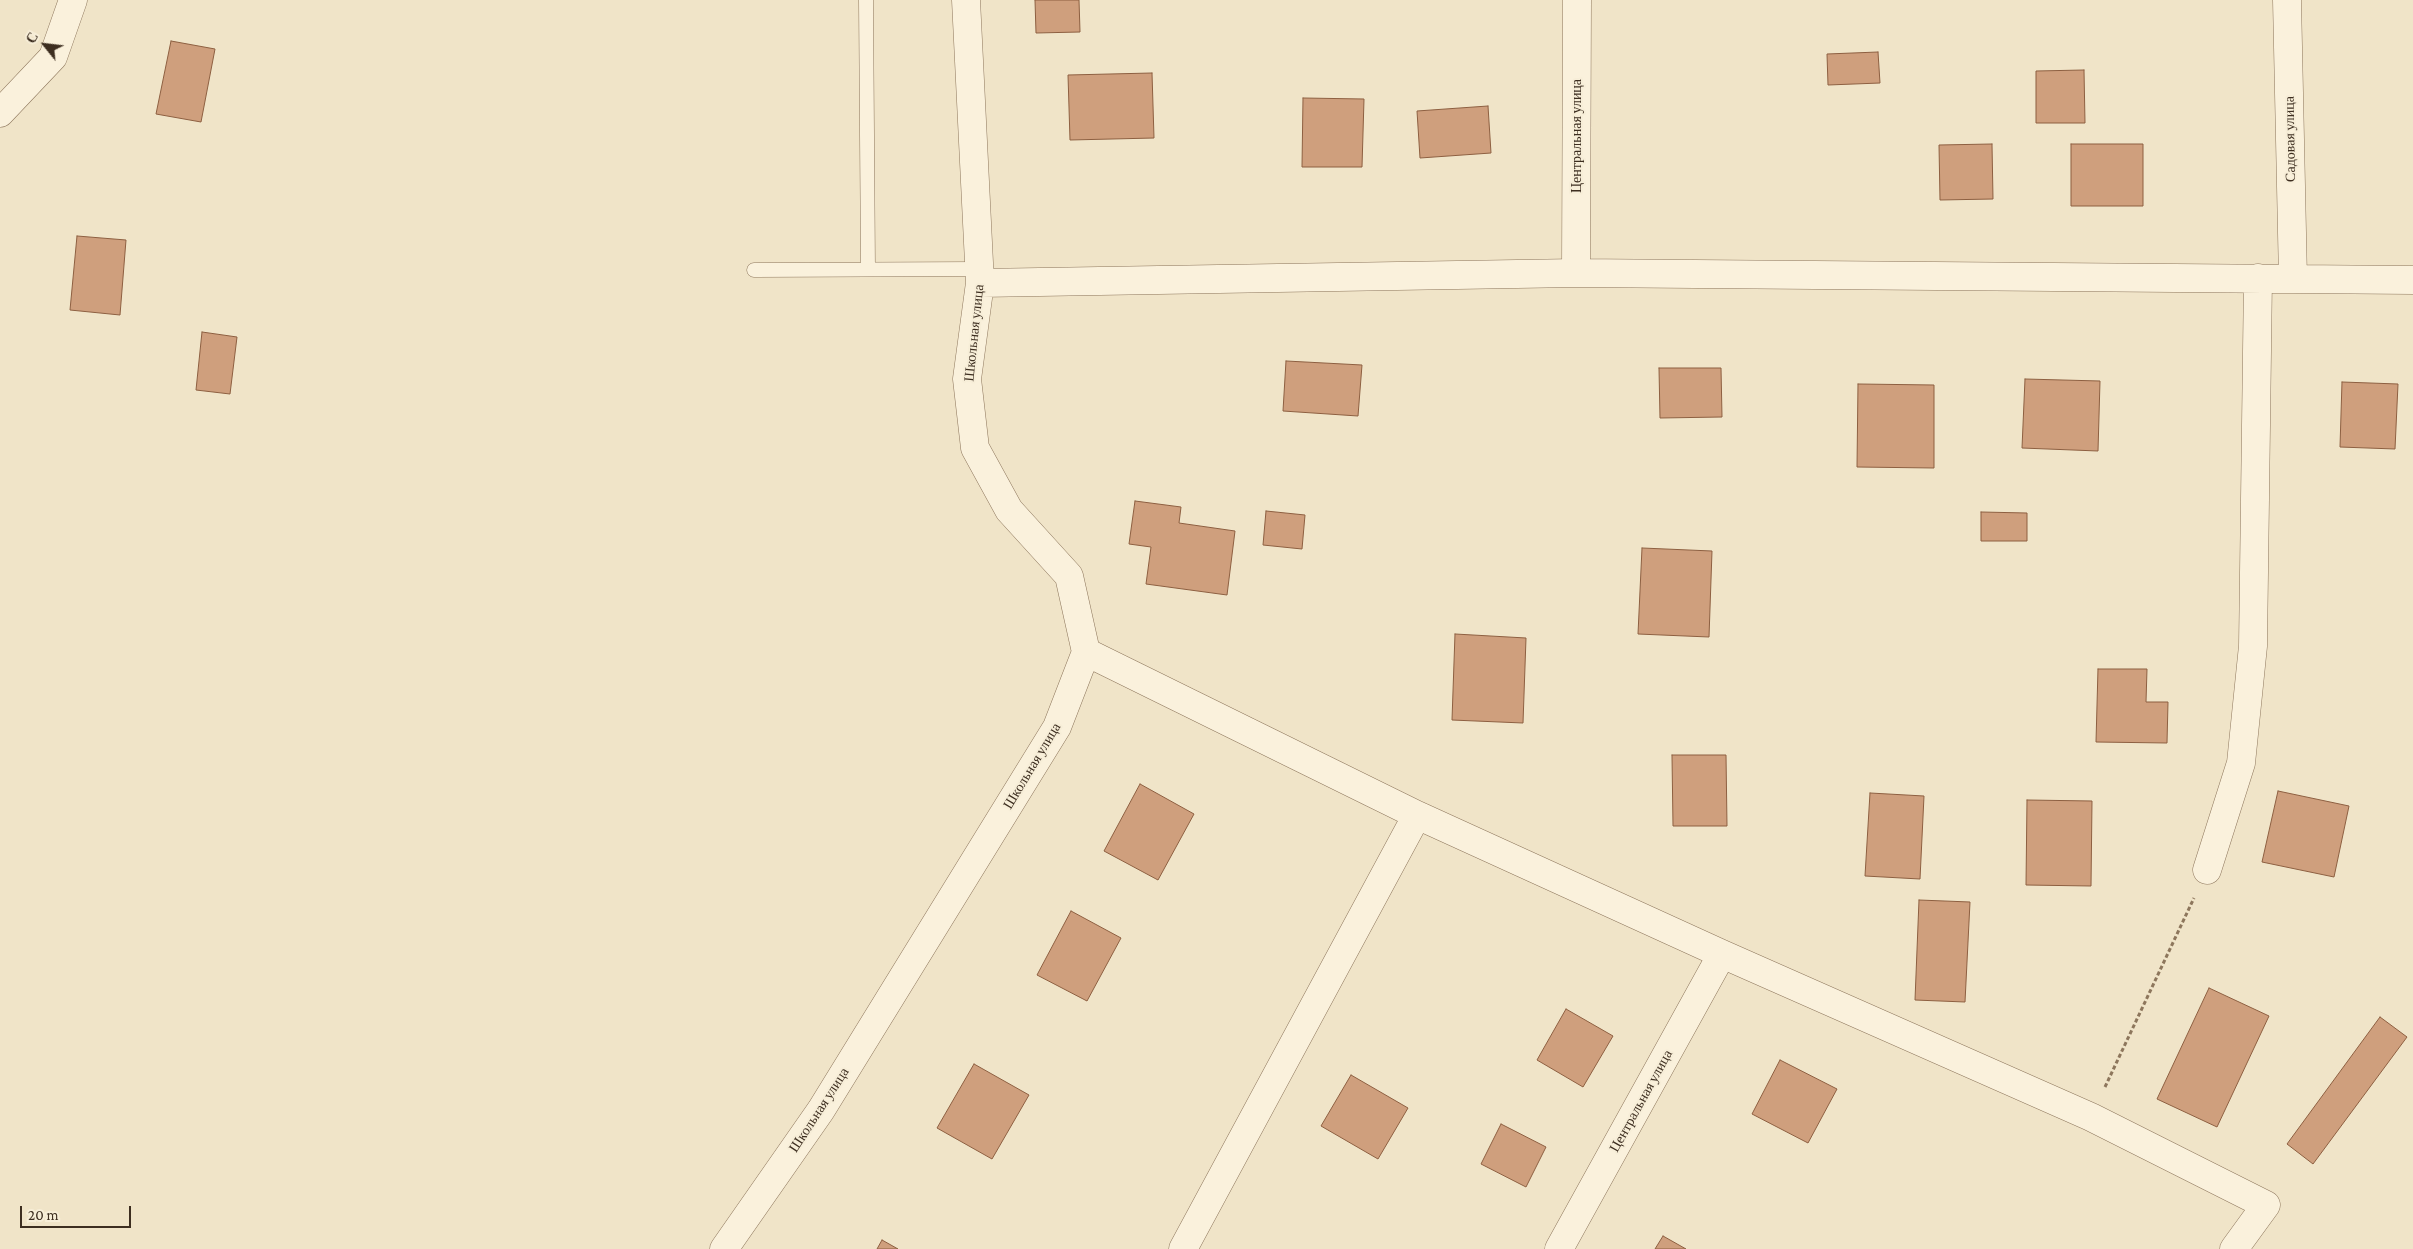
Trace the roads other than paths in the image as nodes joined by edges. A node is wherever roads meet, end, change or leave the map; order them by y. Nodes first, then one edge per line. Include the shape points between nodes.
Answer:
1 (73, 0) edge
2 (866, 0) edge
3 (966, 0) edge
4 (1577, 0) edge
5 (2287, 0) edge
6 (0, 113) edge
7 (868, 269) junction
8 (754, 270) dead end
9 (1576, 272) junction
10 (980, 276) junction
11 (2258, 278) junction
12 (2293, 278) junction
13 (2413, 280) edge
14 (1086, 652) junction
15 (1416, 815) junction
16 (2207, 870) road end
17 (1722, 954) junction
18 (724, 1249) edge
19 (1183, 1249) edge
20 (1559, 1249) edge
21 (2234, 1249) edge

1 - 6 street via 53,57
2 - 7 lane
3 - 10 street, Школьная улица
4 - 9 street, Центральная улица
5 - 12 street, Садовая улица
7 - 8 lane
7 - 10 lane
9 - 10 street
9 - 11 street
10 - 14 street, Школьная улица via 967,380 976,448 1009,510 1069,576
11 - 12 street
11 - 16 street via 2253,646 2241,763
12 - 13 street
14 - 15 street
14 - 18 street, Школьная улица via 1057,727 821,1110
15 - 17 street
15 - 19 street
17 - 20 street, Центральная улица
17 - 21 street via 2091,1117 2266,1206

